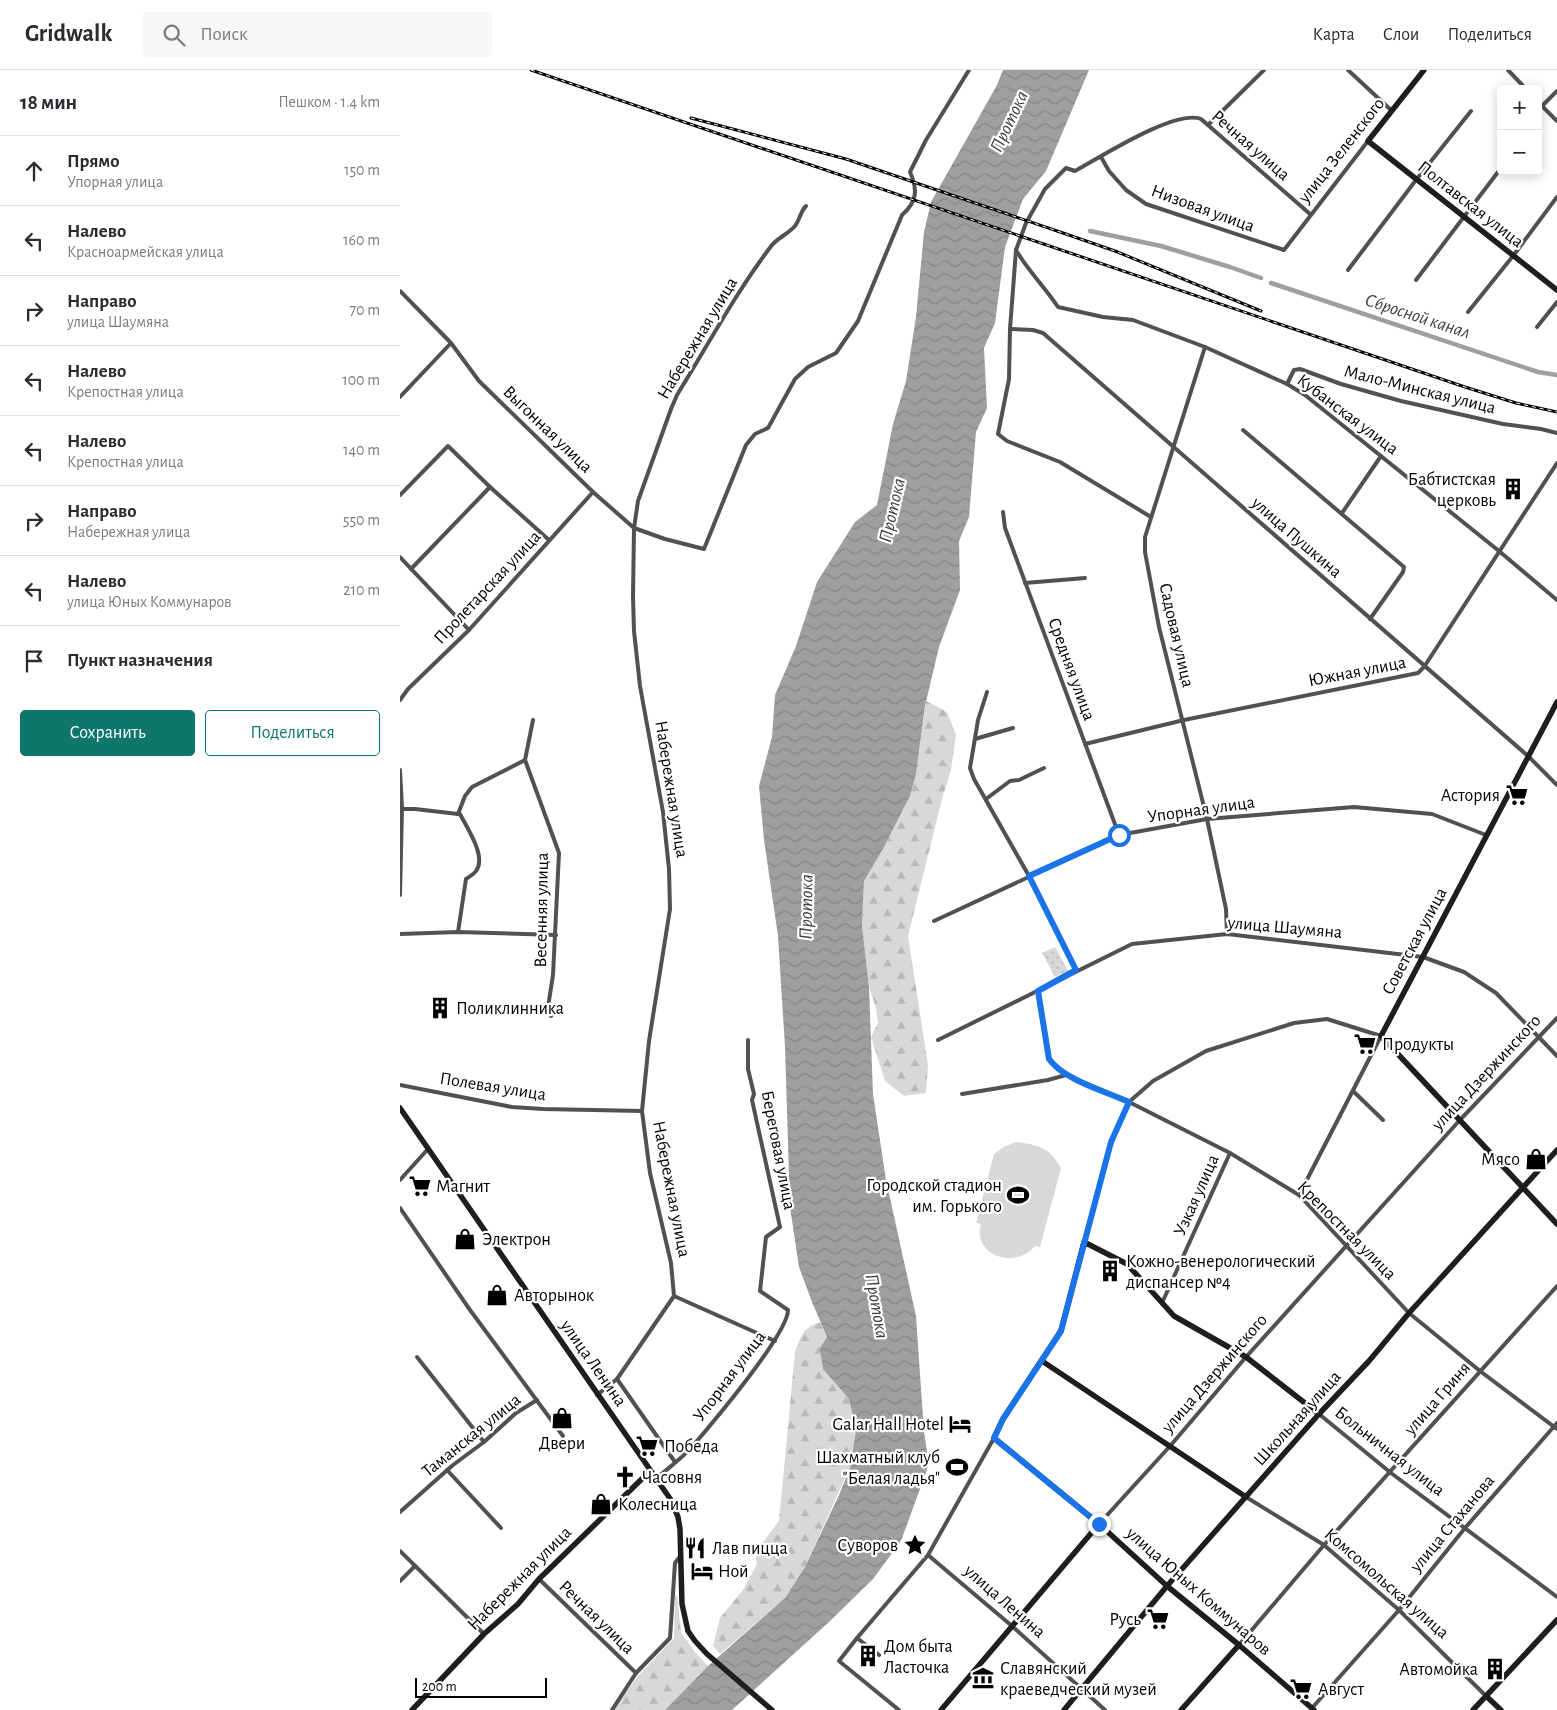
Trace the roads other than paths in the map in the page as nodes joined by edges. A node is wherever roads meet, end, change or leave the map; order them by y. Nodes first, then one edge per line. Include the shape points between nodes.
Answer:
1 (968, 70) edge
2 (1264, 70) edge
3 (1348, 70) edge
4 (1424, 70) edge
5 (1508, 70) edge
6 (1522, 85) edge
7 (1557, 91) edge
8 (1542, 106) joint
9 (1391, 110) junction
10 (1471, 111) dead end
11 (1557, 121) edge
12 (1208, 125) junction
13 (1368, 141) junction
14 (1100, 157) junction
15 (1497, 173) edge
16 (1416, 180) junction
17 (1557, 197) edge
18 (806, 206) dead end
19 (1310, 214) junction
20 (1463, 217) junction
21 (1016, 250) junction
22 (1284, 250) joint
23 (1513, 256) junction
24 (1348, 270) dead end
25 (1416, 280) dead end
26 (1557, 290) edge
27 (400, 291) edge
28 (1557, 302) edge
29 (1468, 312) dead end
30 (1537, 327) dead end
31 (1010, 330) junction
32 (451, 343) junction
33 (1205, 347) junction
34 (1287, 384) junction
35 (400, 397) edge
36 (1243, 430) dead end
37 (1557, 433) edge
38 (1173, 446) junction
39 (1381, 456) junction
40 (1557, 463) edge
41 (490, 487) junction
42 (593, 492) junction
43 (400, 495) edge
44 (1003, 512) dead end
45 (1342, 513) junction
46 (1151, 517) junction
47 (634, 528) junction
48 (549, 540) junction
49 (1499, 551) junction
50 (400, 557) edge
51 (410, 569) junction
52 (1085, 578) dead end
53 (1025, 583) junction
54 (1557, 600) edge
55 (1370, 620) junction
56 (469, 630) junction
57 (1424, 667) junction
58 (987, 692) dead end
59 (400, 700) edge
60 (1557, 702) edge
61 (533, 720) dead end
62 (1184, 720) junction
63 (1013, 728) dead end
64 (975, 739) junction
65 (1085, 744) junction
66 (1528, 756) junction
67 (525, 760) junction
68 (1044, 768) dead end
69 (400, 770) edge
70 (1557, 785) edge
71 (986, 799) junction
72 (401, 809) edge
73 (458, 814) junction
74 (1207, 819) junction
75 (1486, 834) junction
76 (1119, 835) junction
77 (1029, 876) junction
78 (400, 895) edge
79 (934, 922) dead end
80 (458, 932) junction
81 (400, 934) edge
82 (1227, 934) junction
83 (556, 935) junction
84 (1423, 956) junction
85 (1076, 970) junction
86 (1038, 991) junction
87 (551, 1016) dead end
88 (1557, 1018) edge
89 (1381, 1036) junction
90 (1539, 1037) junction
91 (748, 1040) dead end
92 (938, 1040) dead end
93 (1557, 1056) edge
94 (1066, 1075) junction
95 (400, 1084) edge
96 (1353, 1091) junction
97 (962, 1094) dead end
98 (1129, 1102) junction
99 (400, 1108) edge
100 (642, 1111) junction
101 (1383, 1120) dead end
102 (1459, 1121) junction
103 (428, 1149) junction
104 (1557, 1150) edge
105 (1230, 1152) junction
106 (400, 1180) edge
107 (1522, 1187) junction
108 (1299, 1195) junction
109 (400, 1208) edge
110 (1557, 1224) edge
111 (1084, 1242) junction
112 (1346, 1246) junction
113 (1557, 1286) edge
114 (761, 1287) joint
115 (674, 1296) junction
116 (1162, 1304) junction
117 (1409, 1313) junction
118 (775, 1341) junction
119 (417, 1357) dead end
120 (1246, 1358) junction
121 (1042, 1361) junction
122 (1480, 1372) junction
123 (618, 1379) junction
124 (597, 1395) junction
125 (537, 1400) junction
126 (1319, 1414) junction
127 (1556, 1426) edge
128 (564, 1436) dead end
129 (994, 1438) junction
130 (484, 1442) junction
131 (1171, 1445) junction
132 (675, 1462) junction
133 (447, 1470) junction
134 (650, 1471) junction
135 (1391, 1473) junction
136 (656, 1479) junction
137 (1246, 1497) junction
138 (400, 1512) edge
139 (1099, 1524) junction
140 (500, 1528) dead end
141 (1465, 1528) junction
142 (1324, 1545) junction
143 (400, 1551) edge
144 (681, 1554) junction
145 (928, 1554) junction
146 (415, 1566) junction
147 (539, 1580) junction
148 (400, 1581) edge
149 (1167, 1586) junction
150 (1557, 1597) edge
151 (1399, 1610) junction
152 (1557, 1620) edge
153 (1012, 1626) junction
154 (484, 1634) junction
155 (857, 1638) junction
156 (1239, 1645) junction
157 (879, 1655) dead end
158 (636, 1674) junction
159 (1082, 1690) junction
160 (1486, 1696) junction
161 (1312, 1709) edge
162 (412, 1710) edge
163 (612, 1710) edge
164 (772, 1710) edge
165 (899, 1710) edge
166 (941, 1710) edge
167 (1064, 1710) edge
168 (1105, 1710) edge
169 (1181, 1710) edge
170 (1473, 1710) edge
171 (1500, 1710) edge

1 - 47 street, Выгонная улица via 910,172 916,189 912,206 902,215 858,321 836,353 808,367 795,379 768,428 755,434 746,445 704,549
2 - 12 street
3 - 9 street
4 - 9 street, улица Зеленского
5 - 6 street
7 - 8 street
8 - 11 street
9 - 13 street, улица Зеленского
10 - 16 street
12 - 14 street, Речная улица via 1195,117 1165,124
12 - 19 street, Речная улица
13 - 16 street, Полтавская улица
13 - 19 street, улица Зеленского
14 - 21 street via 1076,171 1066,168 1045,189 1026,223
14 - 22 street, Низовая улица via 1126,190 1146,204
15 - 20 street
16 - 20 street, Полтавская улица
16 - 24 street
17 - 23 street
18 - 47 street, Набережная улица via 797,223 772,244 677,395 638,501
19 - 22 street, улица Зеленского
20 - 23 street, Полтавская улица
20 - 25 street
21 - 31 street
21 - 33 street, Кубанская улица via 1058,307 1133,320
23 - 26 street, Полтавская улица
23 - 29 street
27 - 32 street, Выгонная улица
28 - 30 street
31 - 38 street, улица Пушкина via 1043,333
31 - 46 street via 1009,379 998,434 1060,462
32 - 35 street
32 - 42 street, Выгонная улица via 479,380
33 - 34 street, Кубанская улица
33 - 38 street, Садовая улица
34 - 37 street, Мало-Минская улица via 1294,370 1300,369 1401,401
34 - 39 street, Кубанская улица
36 - 45 street
38 - 46 street, Садовая улица
38 - 55 street, улица Пушкина
39 - 45 street
39 - 49 street, Кубанская улица
40 - 49 street, Южная улица
41 - 43 street via 448,446
41 - 48 street
41 - 51 street
42 - 47 street, Выгонная улица
42 - 48 street, Пролетарская улица
44 - 53 street, Средняя улица via 1005,528
45 - 55 street via 1404,567
46 - 62 street, Садовая улица via 1145,552 1159,628
47 - 100 street, Набережная улица via 634,631 640,686 663,812 670,909 648,1041
48 - 56 street, Пролетарская улица
49 - 54 street, Кубанская улица
49 - 57 street, Южная улица
50 - 51 street
51 - 56 street
52 - 53 street
53 - 65 street, Средняя улица
55 - 57 street, улица Пушкина
56 - 59 street, Пролетарская улица
57 - 62 street, Южная улица via 1418,673
57 - 66 street, улица Пушкина
58 - 64 street
60 - 66 street, Советская улица
61 - 67 street
62 - 65 street, Южная улица
62 - 74 street, Садовая улица
63 - 64 street
64 - 71 street via 970,768
65 - 76 street, Средняя улица
66 - 70 street, улица Пушкина
66 - 75 street, Советская улица
67 - 73 street via 472,787
67 - 83 street, Весенняя улица via 559,853
68 - 71 street via 1010,781
69 - 72 street
71 - 77 street
72 - 73 street
72 - 78 street
73 - 80 street via 471,835 480,860 477,871 466,879
74 - 75 street, Упорная улица via 1354,807 1432,814
74 - 76 street, Упорная улица
74 - 82 street, Садовая улица via 1226,909
75 - 84 street, Советская улица
76 - 77 street, Упорная улица
77 - 79 street, Упорная улица
77 - 85 street
80 - 81 street
80 - 83 street
82 - 84 street, улица Шаумяна
82 - 85 street, улица Шаумяна via 1132,944
83 - 87 street, Весенняя улица via 548,1007
84 - 89 street, Советская улица
84 - 90 street, улица Шаумяна via 1479,980
85 - 86 street, улица Шаумяна
86 - 92 street, улица Шаумяна
86 - 94 street, Крепостная улица via 1049,1059
88 - 90 street, улица Дзержинского
89 - 96 street, Советская улица
89 - 98 street via 1327,1019 1294,1023 1206,1052 1153,1081
89 - 102 street
90 - 93 street, улица Шаумяна
90 - 102 street, улица Дзержинского
91 - 114 street, Береговая улица via 752,1100 780,1227 766,1236
94 - 97 street
94 - 98 street, Крепостная улица
95 - 100 street, Полевая улица via 512,1107
96 - 101 street
96 - 108 street, Советская улица
98 - 105 street, Крепостная улица
98 - 111 street via 1111,1142
99 - 103 street, улица Ленина
100 - 115 street, Набережная улица via 650,1173 671,1263
102 - 107 street
102 - 112 street, улица Дзержинского
103 - 106 street
103 - 124 street, улица Ленина
104 - 107 street, Школьная улица
105 - 108 street, Крепостная улица
105 - 116 street, Узкая улица
107 - 110 street
107 - 117 street, Школьная улица
108 - 112 street, Крепостная улица
109 - 125 street
111 - 116 street, Больничная улица via 1127,1264
111 - 121 street via 1061,1331
112 - 117 street, Крепостная улица
112 - 120 street, улица Дзержинского
113 - 122 street, улица Гриня
114 - 118 street, Упорная улица via 760,1291 788,1310
115 - 118 street
115 - 123 street
116 - 120 street, Больничная улица via 1174,1316
117 - 122 street, Крепостная улица
117 - 126 street, Школьная улица
118 - 132 street, Упорная улица via 719,1414
119 - 130 street
120 - 126 street, Больничная улица
120 - 131 street, улица Дзержинского
121 - 129 street
121 - 131 street, Комсомольская улица
122 - 127 street, Крепостная улица
122 - 135 street, улица Гриня
123 - 124 street
123 - 132 street
124 - 134 street, улица Ленина
125 - 128 street
125 - 130 street, Таманская улица
126 - 135 street, Больничная улица
126 - 137 street, Школьная улица
127 - 141 street, улица Стаханова
129 - 139 street, улица Юных Коммунаров
129 - 145 street
130 - 133 street, Таманская улица
131 - 137 street, Комсомольская улица
131 - 139 street, улица Дзержинского
132 - 136 street, Упорная улица
133 - 138 street, Таманская улица
133 - 140 street
134 - 136 street, улица Ленина
134 - 147 street, Набережная улица
135 - 141 street, Больничная улица
135 - 142 street, улица Гриня
136 - 144 street, улица Ленина via 676,1510
137 - 142 street, Комсомольская улица
137 - 149 street, Школьная улица
139 - 149 street, улица Юных Коммунаров
139 - 153 street, улица Дзержинского
141 - 150 street, Больничная улица
141 - 151 street, улица Стаханова
142 - 151 street, Комсомольская улица
142 - 156 street, улица Гриня
143 - 146 street
144 - 158 street via 676,1563 670,1638
144 - 164 street, улица Ленина via 682,1604 685,1622 694,1641
145 - 153 street, улица Ленина
145 - 155 street
146 - 148 street
146 - 154 street
147 - 154 street, Набережная улица
147 - 158 street, Речная улица
149 - 156 street, улица Юных Коммунаров
149 - 159 street, Школьная улица
151 - 160 street, Комсомольская улица
151 - 161 street, улица Стаханова
152 - 160 street
153 - 159 street, улица Ленина
153 - 166 street, улица Дзержинского
154 - 162 street, Набережная улица
155 - 157 street
155 - 165 street via 839,1661
156 - 161 street, улица Юных Коммунаров
156 - 169 street, улица Гриня
158 - 163 street
159 - 167 street, Школьная улица
159 - 168 street, улица Ленина
160 - 170 street
160 - 171 street, Комсомольская улица

